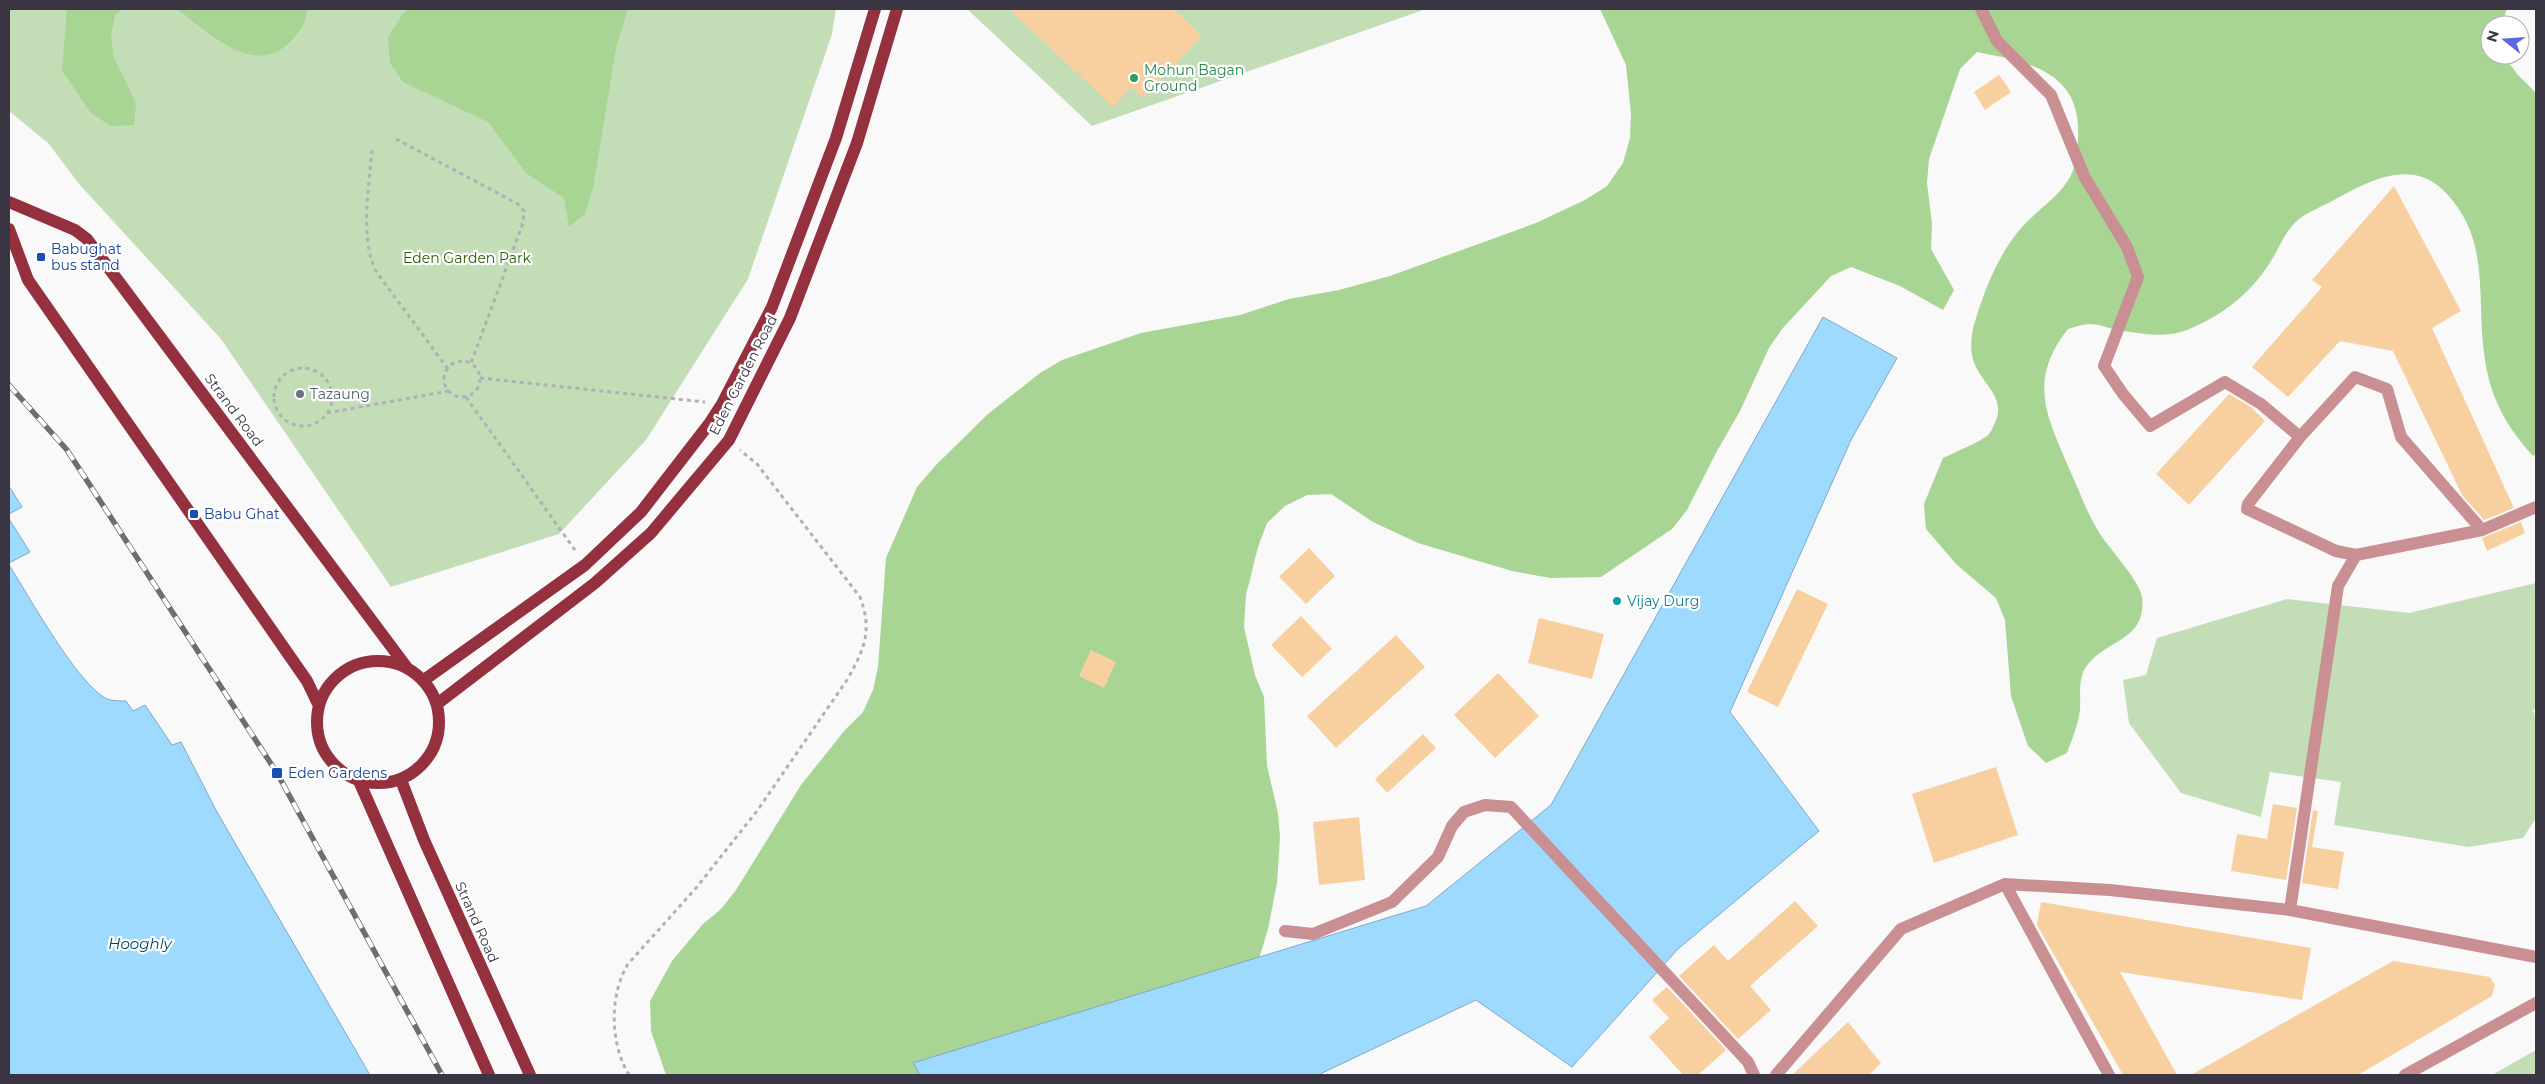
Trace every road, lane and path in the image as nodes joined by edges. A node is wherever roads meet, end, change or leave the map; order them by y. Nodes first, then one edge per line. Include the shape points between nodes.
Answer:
1 (875, 9) edge
2 (897, 9) edge
3 (1982, 9) edge
4 (396, 139) dead end
5 (372, 150) dead end
6 (9, 202) edge
7 (9, 230) edge
8 (470, 363) junction
9 (448, 369) junction
10 (480, 378) junction
11 (449, 391) junction
12 (466, 397) junction
13 (722, 404) junction
14 (327, 413) junction
15 (2300, 437) junction
16 (729, 440) junction
17 (2536, 507) edge
18 (2482, 530) junction
19 (2356, 555) junction
20 (586, 564) junction
21 (408, 669) junction
22 (424, 680) junction
23 (436, 704) junction
24 (319, 706) junction
25 (401, 780) junction
26 (359, 781) junction
27 (2005, 884) junction
28 (2290, 910) junction
29 (1285, 931) dead end
30 (2536, 957) edge
31 (2536, 1003) edge
32 (488, 1075) edge
33 (530, 1075) edge
34 (629, 1075) edge
35 (1754, 1075) edge
36 (1776, 1075) edge
37 (2109, 1075) edge
38 (2405, 1075) edge

1 - 13 main road, Eden Garden Road via 836,138 772,307
2 - 16 main road, Eden Garden Road via 857,143 790,318
3 - 15 lane via 1997,41 2051,95 2084,176 2127,247 2138,277 2104,366 2123,394 2150,426 2225,382 2261,404
4 - 8 path via 518,204 524,211 523,223
5 - 9 path via 367,208 370,258 375,270
6 - 21 main road, Strand Road via 76,230 87,239
7 - 24 main road via 28,280 307,681
8 - 9 path via 460,361
8 - 10 path
9 - 11 path via 445,382
10 - 12 path via 476,389
10 - 13 path
11 - 12 path
11 - 14 path
12 - 20 path
13 - 20 main road, Eden Garden Road via 641,512
14 - 14 path via 332,395 330,385 319,372 295,368 276,385 274,402 284,419 302,426 320,421
15 - 18 lane via 2355,377 2387,389 2401,437
15 - 19 lane via 2247,509 2336,550
16 - 23 main road, Eden Garden Road via 651,533 596,583
16 - 34 path via 757,464 860,597 867,617 866,636 847,680 757,811 621,976 614,1014 618,1044
17 - 18 lane
18 - 19 lane
19 - 28 lane via 2338,586
20 - 22 main road, Eden Garden Road
21 - 22 main road
21 - 24 main road via 390,662 354,666 327,689
22 - 23 main road
23 - 25 main road via 438,732 429,757 416,771
24 - 26 main road via 318,737 333,765
25 - 26 main road
25 - 33 main road, Strand Road via 424,840
26 - 32 main road
27 - 28 lane via 2110,890
27 - 36 lane via 1901,929
27 - 37 lane
28 - 30 lane
29 - 35 lane via 1313,934 1392,902 1438,857 1452,826 1464,812 1485,805 1511,807 1748,1062
31 - 38 lane

